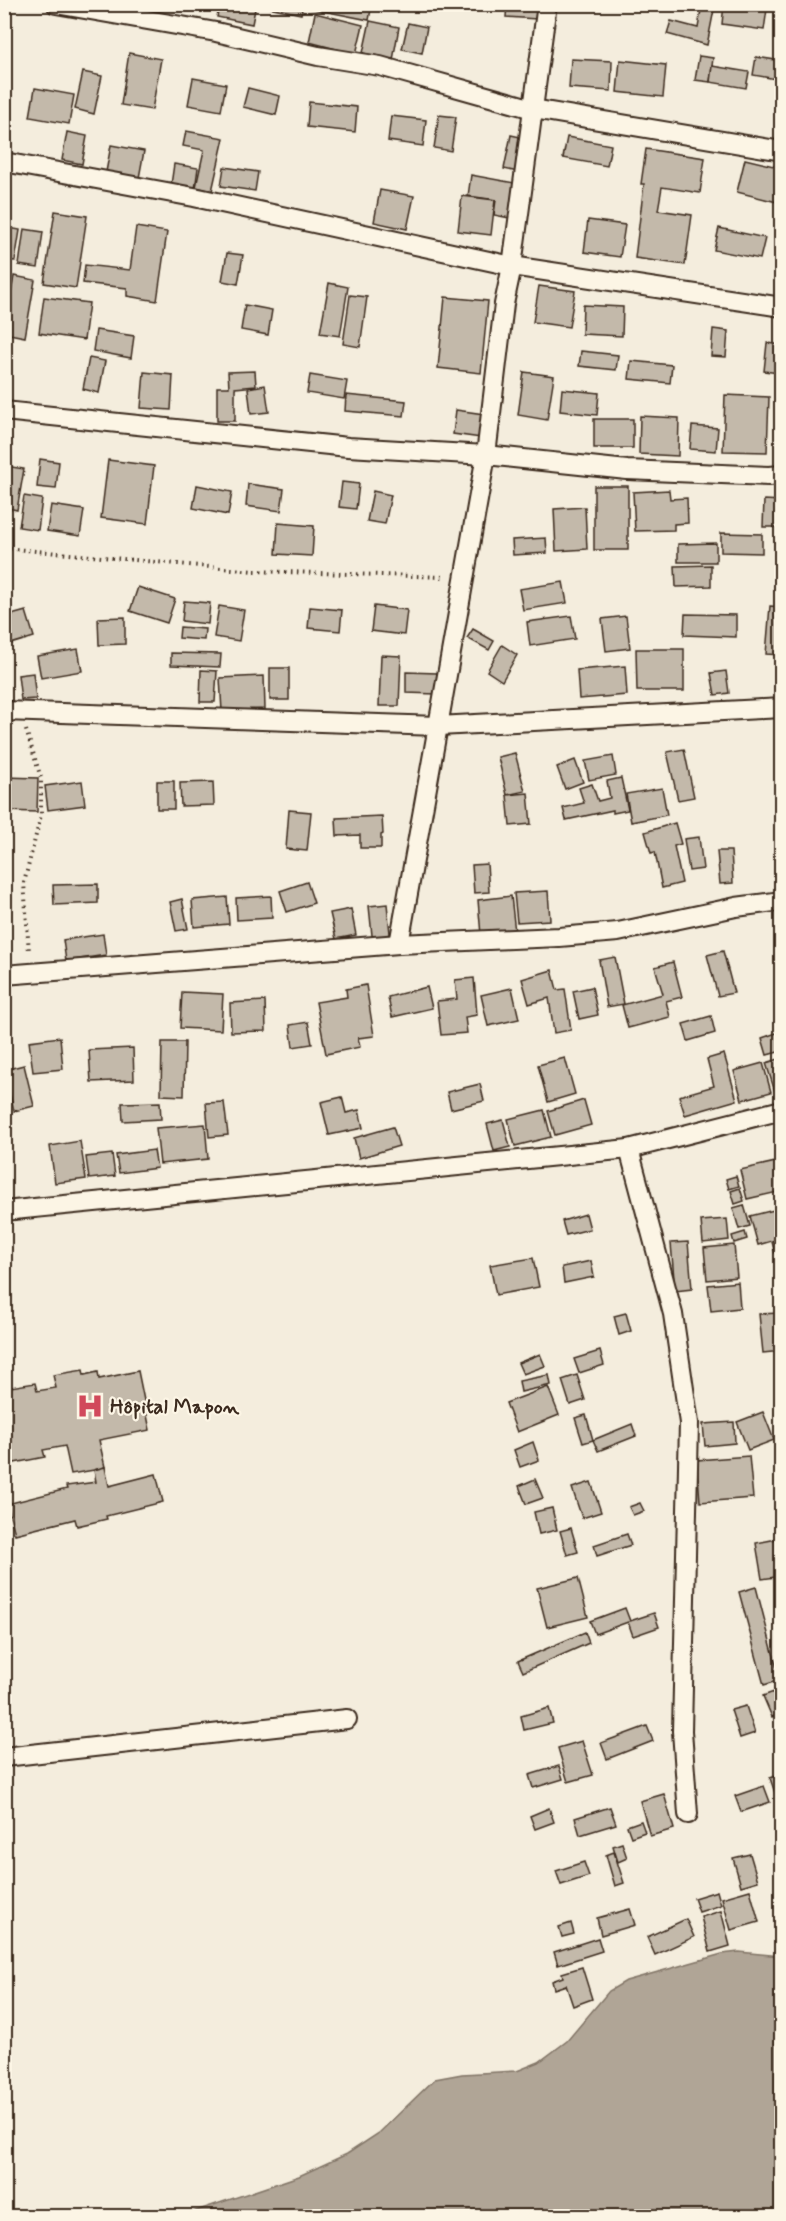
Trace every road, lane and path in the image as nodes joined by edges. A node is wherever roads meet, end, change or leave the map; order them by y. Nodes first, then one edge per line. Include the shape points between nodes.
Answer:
1 (57, 4) edge
2 (547, 4) edge
3 (533, 109) junction
4 (782, 151) edge
5 (4, 162) edge
6 (512, 266) junction
7 (782, 308) edge
8 (4, 411) edge
9 (486, 454) junction
10 (782, 475) edge
11 (4, 548) edge
12 (464, 578) junction
13 (782, 708) edge
14 (12, 712) edge
15 (438, 726) junction
16 (782, 902) edge
17 (399, 944) junction
18 (31, 972) junction
19 (4, 975) edge
20 (782, 1110) edge
21 (630, 1149) junction
22 (4, 1211) edge
23 (347, 1719) dead end
24 (4, 1757) edge
25 (688, 1814) dead end

1 - 3 street via 380,66
2 - 3 street
3 - 4 street
3 - 6 street
5 - 6 street via 194,197
6 - 7 street
6 - 9 street
8 - 9 street via 348,447
9 - 10 street via 627,470
9 - 12 street
11 - 12 path via 254,571
12 - 15 street
13 - 15 street
14 - 15 street
14 - 18 path via 40,778 41,815 24,883
15 - 17 street
16 - 17 street via 618,932
17 - 18 street
18 - 19 street
20 - 21 street
21 - 22 street
21 - 25 street via 673,1314 689,1423 682,1731
23 - 24 street

